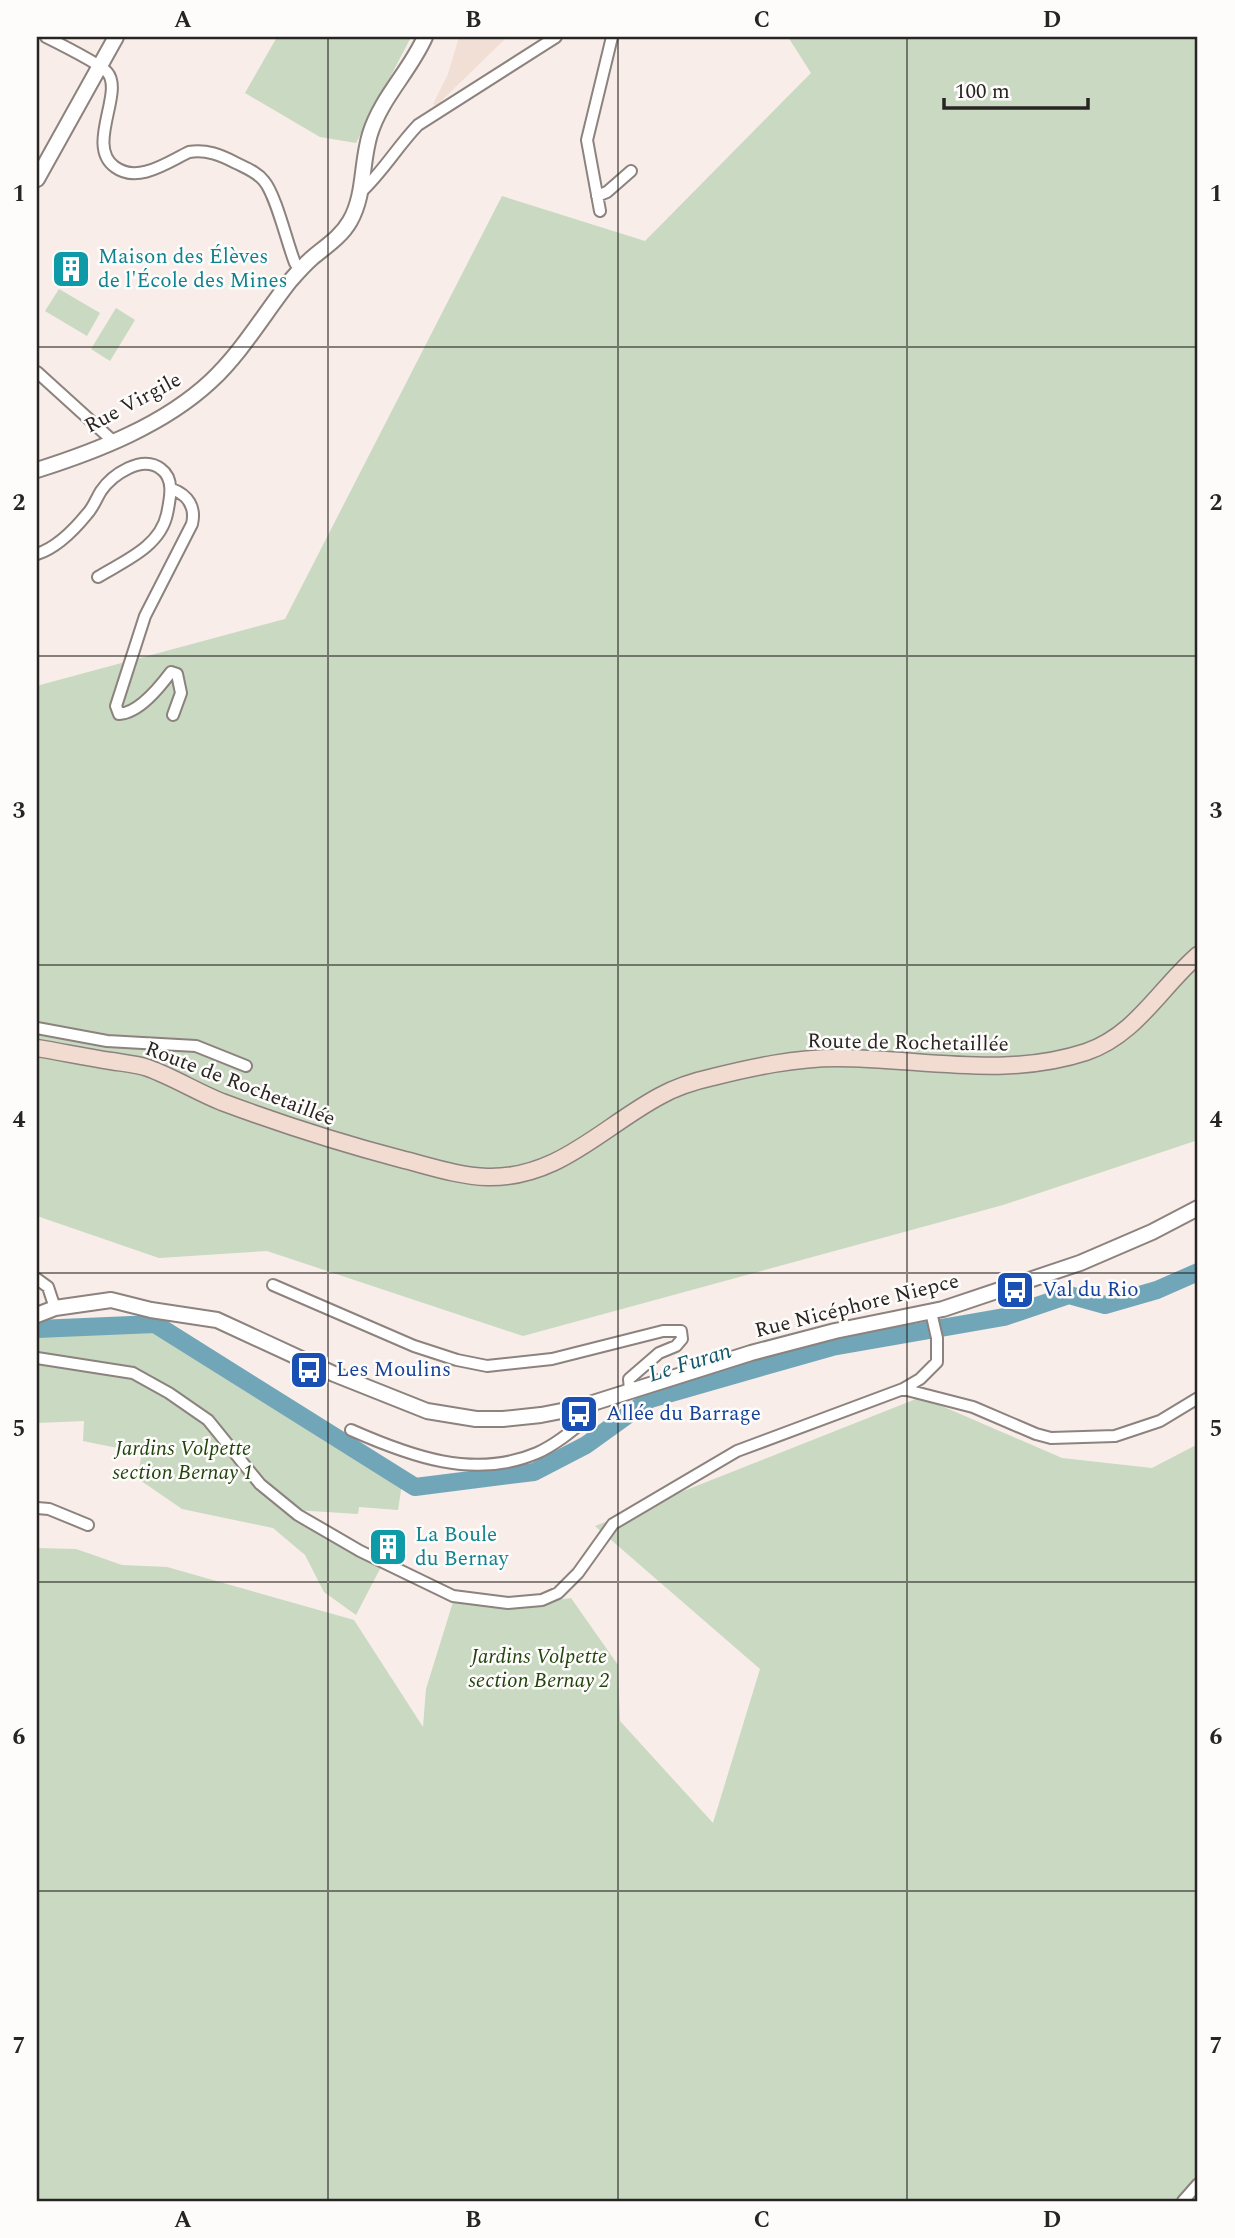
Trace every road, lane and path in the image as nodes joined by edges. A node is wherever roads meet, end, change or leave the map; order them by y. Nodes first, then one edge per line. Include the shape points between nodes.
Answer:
1 (46, 37) edge
2 (116, 37) edge
3 (425, 37) edge
4 (556, 37) edge
5 (612, 37) edge
6 (99, 66) junction
7 (631, 171) dead end
8 (37, 179) edge
9 (360, 193) junction
10 (597, 196) junction
11 (600, 211) dead end
12 (300, 270) junction
13 (37, 372) edge
14 (113, 441) junction
15 (37, 470) edge
16 (172, 489) junction
17 (37, 554) edge
18 (98, 577) dead end
19 (173, 715) dead end
20 (1198, 955) edge
21 (37, 1028) edge
22 (37, 1048) edge
23 (246, 1066) dead end
24 (1198, 1208) edge
25 (37, 1279) edge
26 (273, 1285) dead end
27 (55, 1307) junction
28 (37, 1315) edge
29 (933, 1315) junction
30 (37, 1359) edge
31 (903, 1389) junction
32 (630, 1390) junction
33 (1198, 1398) edge
34 (592, 1403) junction
35 (351, 1430) dead end
36 (37, 1508) edge
37 (88, 1525) dead end
38 (1198, 2184) edge
39 (1184, 2201) edge

1 - 6 street
2 - 6 street
3 - 9 street, Rue Virgile via 378,114
4 - 9 street via 418,125
5 - 10 street via 587,140
6 - 8 street
6 - 12 street via 111,81 102,142 108,163 120,171 139,174 198,150 225,157 257,174 271,195
7 - 10 street
9 - 12 street, Rue Virgile via 348,225
10 - 11 street
12 - 14 street, Rue Virgile via 212,381 168,414
13 - 14 street
14 - 15 street, Rue Virgile
16 - 17 street via 165,472 156,465 129,468 102,489 88,513 60,541
16 - 18 street via 158,538
16 - 19 street via 191,502 192,524 145,616 116,706 119,714 127,714 171,672 177,674 181,693
20 - 22 main road, Route de Rochetaillée via 1143,1015 1115,1038 1086,1052 1021,1066 833,1058 741,1070 659,1096 554,1164 523,1174 487,1177 326,1139 218,1101 146,1068
21 - 23 street via 107,1041 196,1046
24 - 29 street, Rue Nicéphore Niepce via 1080,1263
25 - 27 street via 48,1287
26 - 32 street via 414,1346 487,1366 552,1359 663,1331 681,1331 676,1346 659,1353 629,1378
27 - 28 street, Rue Nicéphore Niepce
27 - 34 street, Rue Nicéphore Niepce via 111,1300 217,1321 427,1411 502,1419
29 - 31 street via 937,1362
29 - 32 street, Rue Nicéphore Niepce via 799,1340
30 - 31 street via 133,1373 208,1420 260,1484 298,1515 453,1596 508,1604 558,1593 579,1573 613,1524 737,1451
31 - 33 street via 973,1407 1051,1438 1115,1436 1160,1421
32 - 34 street, Rue Nicéphore Niepce
34 - 35 street via 590,1416 569,1434 537,1453 489,1466 437,1462
36 - 37 street
38 - 39 street

